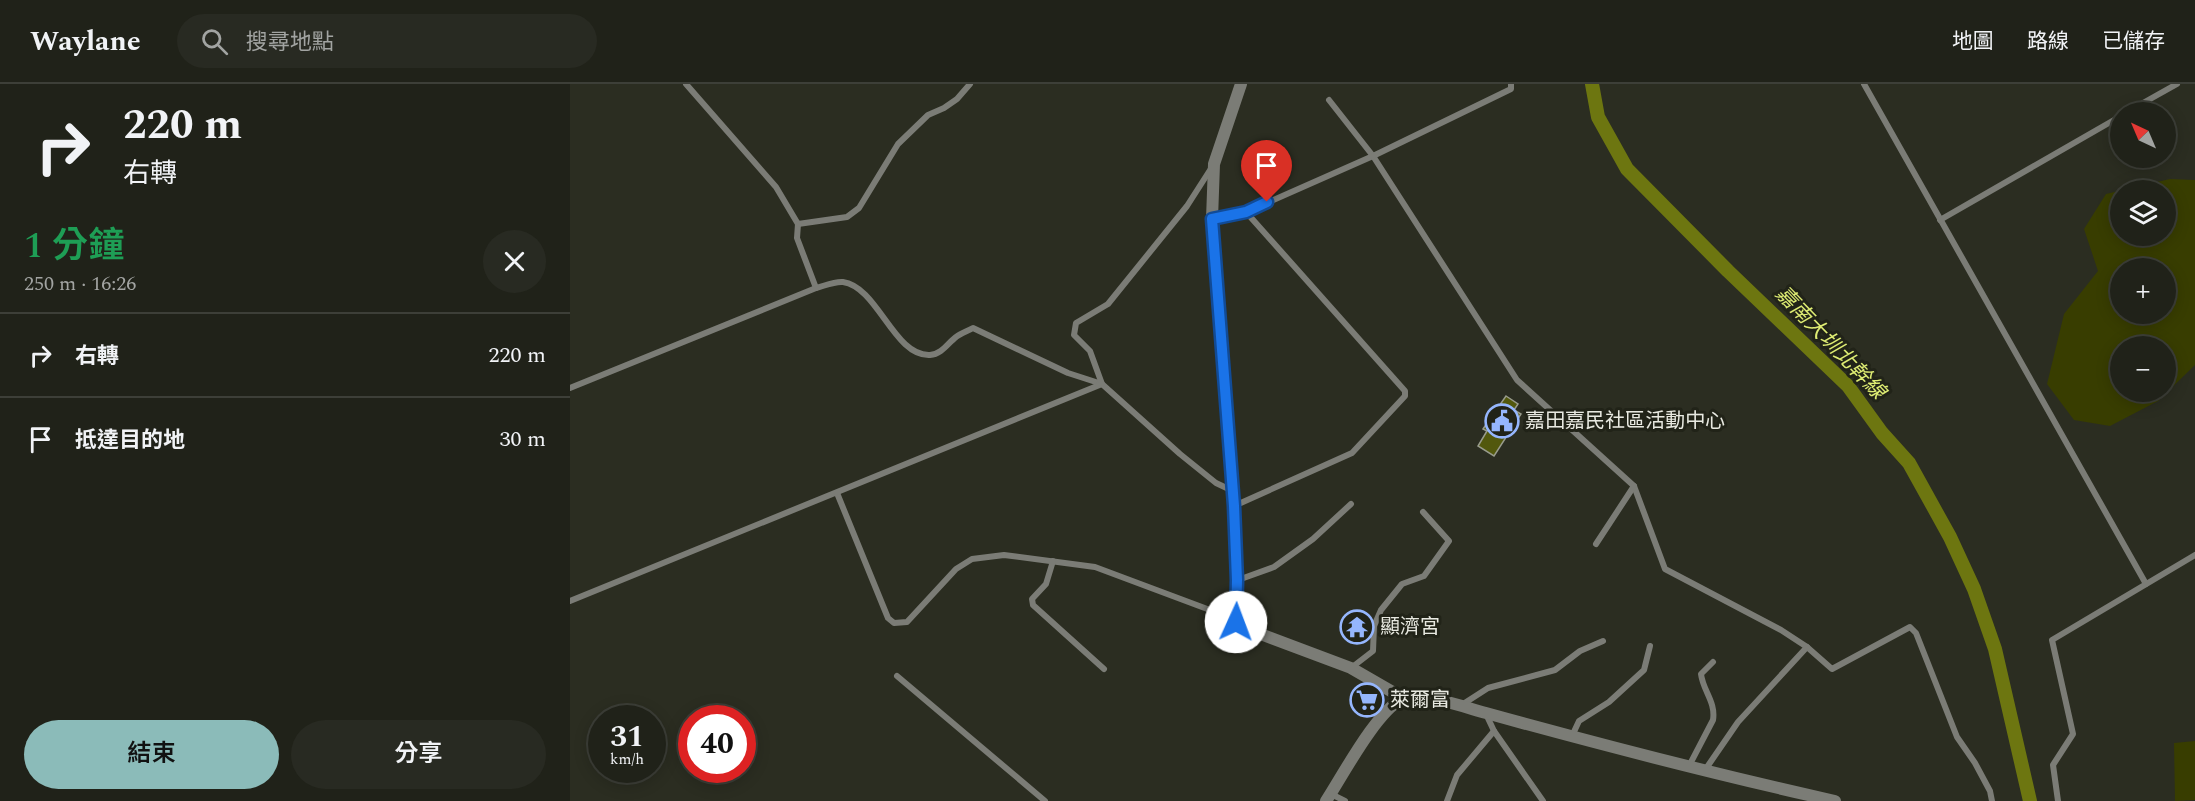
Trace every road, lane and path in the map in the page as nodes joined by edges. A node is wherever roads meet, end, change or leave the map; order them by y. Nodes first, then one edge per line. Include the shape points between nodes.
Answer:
1 (686, 84) edge
2 (970, 84) edge
3 (1240, 84) edge
4 (1511, 84) edge
5 (1864, 84) edge
6 (2177, 84) edge
7 (1329, 100) dead end
8 (2145, 102) edge
9 (2110, 122) edge
10 (1373, 156) junction
11 (1214, 164) junction
12 (1246, 212) junction
13 (1212, 219) junction
14 (1940, 220) junction
15 (798, 224) junction
16 (816, 288) junction
17 (1102, 384) junction
18 (570, 388) edge
19 (1634, 486) junction
20 (1233, 491) junction
21 (837, 492) junction
22 (1352, 504) dead end
23 (1234, 506) junction
24 (1423, 512) dead end
25 (1596, 544) dead end
26 (2195, 555) edge
27 (1053, 561) junction
28 (1237, 580) junction
29 (2146, 584) junction
30 (570, 601) edge
31 (1236, 622) junction
32 (1603, 641) dead end
33 (1650, 646) dead end
34 (1807, 647) junction
35 (1713, 662) dead end
36 (1351, 668) junction
37 (1104, 669) dead end
38 (897, 676) dead end
39 (1403, 698) junction
40 (1459, 706) junction
41 (1486, 714) junction
42 (1494, 731) junction
43 (1572, 736) junction
44 (1689, 766) junction
45 (1705, 770) junction
46 (1328, 798) edge
47 (1805, 798) edge
48 (1045, 801) edge
49 (1345, 801) edge
50 (1447, 801) edge
51 (1544, 801) edge
52 (1835, 801) edge
53 (1992, 801) edge
54 (2058, 801) edge

1 - 15 lane via 776,187
2 - 15 lane via 957,99 928,115 898,144 859,208 847,217
3 - 11 street
4 - 10 lane via 1511,89
5 - 14 lane
6 - 8 lane
7 - 10 lane
9 - 14 lane
10 - 12 lane
10 - 19 lane via 1517,380
11 - 13 street
11 - 17 lane via 1187,206 1108,304 1077,323 1074,335 1090,351
12 - 13 lane
12 - 23 lane via 1405,391 1405,396 1352,453
13 - 20 street
14 - 29 lane
15 - 16 lane via 797,238
16 - 17 lane via 842,282 855,287 916,353 932,355 973,328 1068,374
16 - 18 lane
17 - 20 lane via 1189,462
17 - 21 lane
19 - 25 lane
19 - 34 lane via 1665,569
20 - 23 street
21 - 27 lane via 888,618 894,623 907,622 956,569 972,559 1005,555
21 - 30 lane
22 - 28 lane via 1274,567
23 - 28 street
24 - 36 lane via 1449,541 1424,576 1402,584 1390,596 1374,626 1373,651
26 - 29 lane
27 - 31 lane via 1095,567
27 - 37 lane via 1046,584 1032,599 1033,605
28 - 31 street
29 - 54 lane via 2052,640 2073,734 2053,765
31 - 36 street
32 - 40 lane via 1580,651 1555,670 1488,688
33 - 43 lane via 1644,670 1609,702 1579,721
34 - 45 lane via 1738,722
34 - 53 lane via 1832,669 1910,627 1916,633 1957,737 1975,763
35 - 44 lane via 1701,674 1712,702 1713,720
36 - 39 street
38 - 48 lane
39 - 40 street
39 - 46 street via 1374,726
40 - 41 street
41 - 42 lane
41 - 43 street
42 - 50 lane via 1457,775
42 - 51 lane
43 - 44 street
44 - 45 street
45 - 47 street
46 - 49 lane
47 - 52 street

